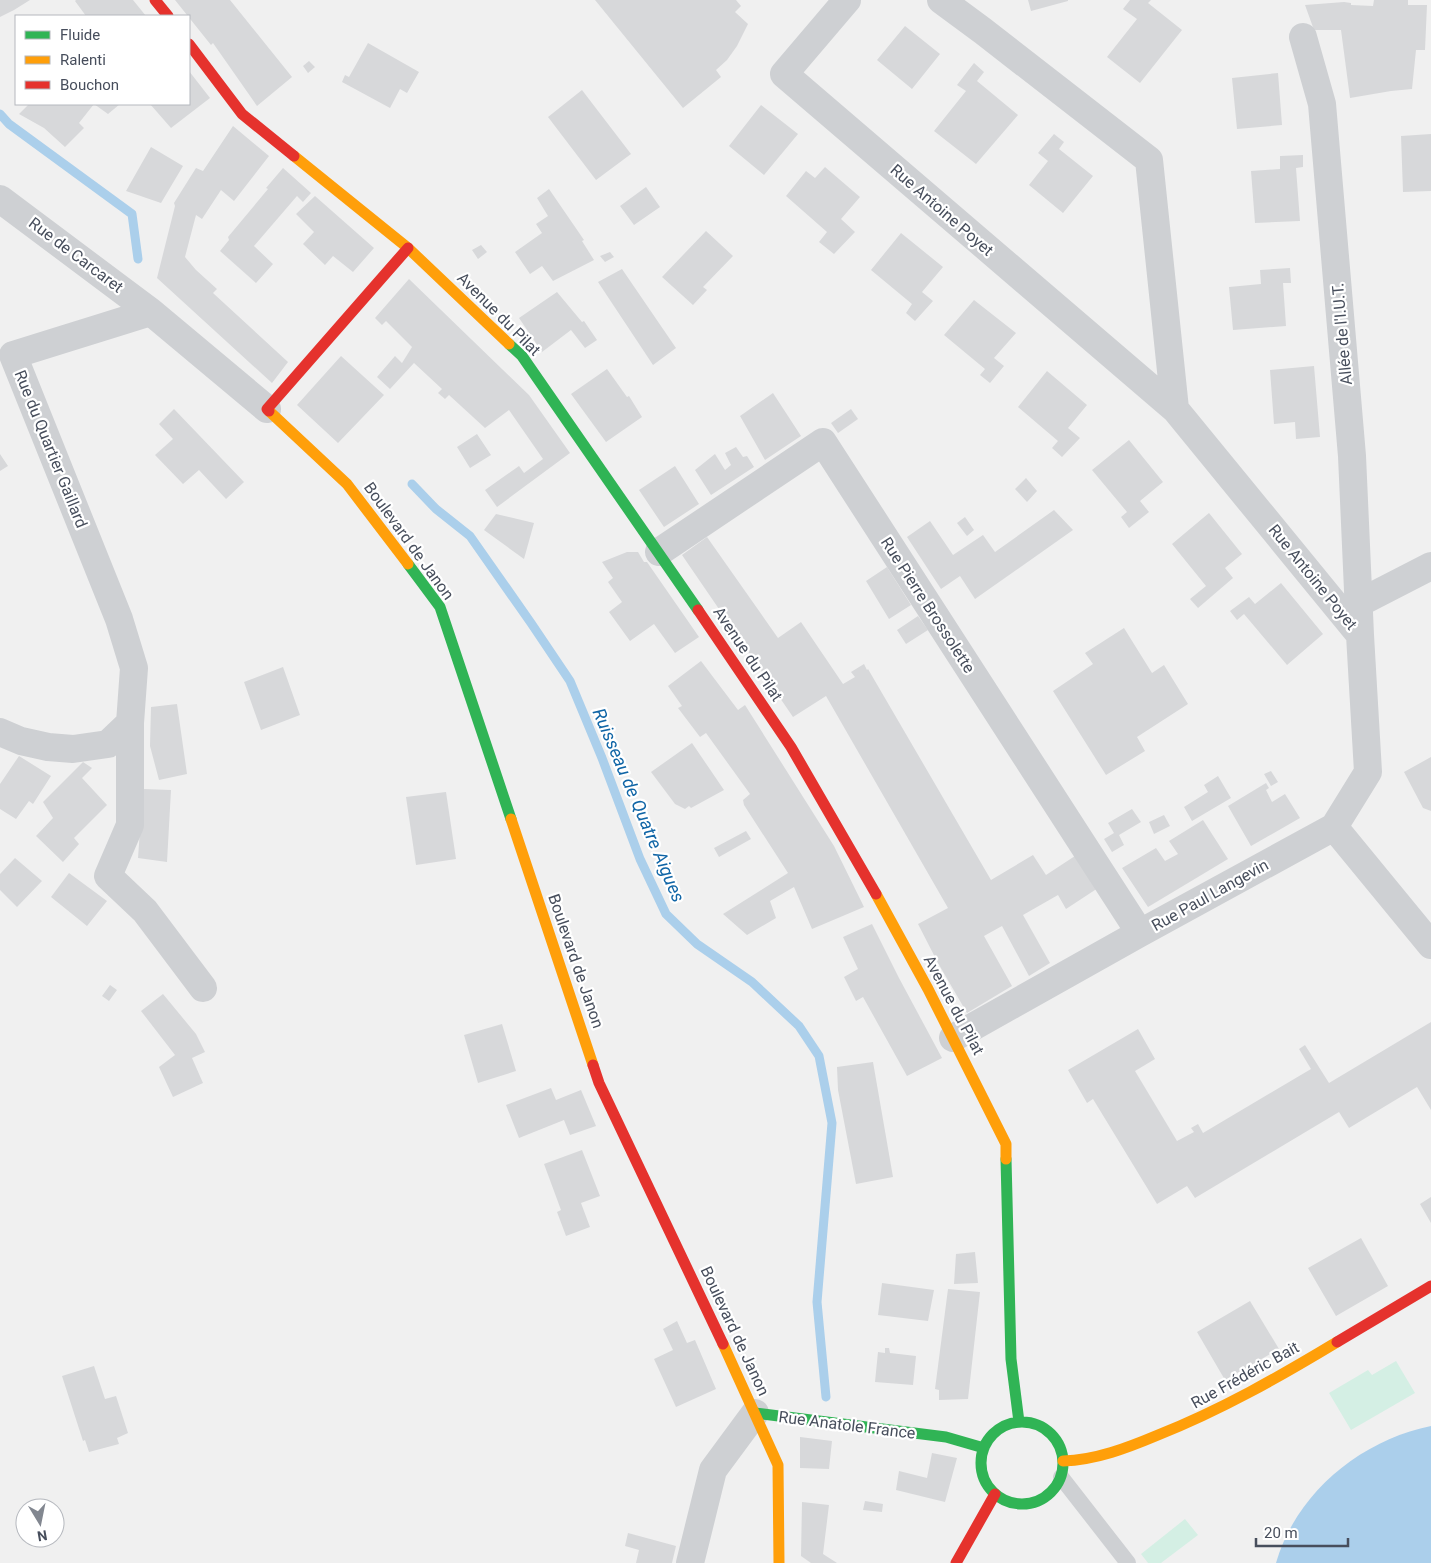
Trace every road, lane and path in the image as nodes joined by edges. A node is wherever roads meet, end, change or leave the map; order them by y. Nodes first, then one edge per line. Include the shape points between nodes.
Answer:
1 (155, 0) edge
2 (847, 0) edge
3 (941, 0) edge
4 (167, 15) edge
5 (1303, 37) dead end
6 (190, 45) edge
7 (0, 199) edge
8 (408, 248) junction
9 (151, 312) junction
10 (1175, 409) junction
11 (267, 410) junction
12 (659, 552) junction
13 (1431, 566) edge
14 (1359, 603) junction
15 (1360, 635) junction
16 (130, 723) junction
17 (0, 732) edge
18 (1334, 827) junction
19 (1140, 933) junction
20 (1431, 945) edge
21 (203, 988) dead end
22 (953, 1038) junction
23 (1431, 1286) edge
24 (755, 1413) junction
25 (1019, 1422) junction
26 (984, 1448) junction
27 (1062, 1469) junction
28 (995, 1494) junction
29 (690, 1563) edge
30 (779, 1563) edge
31 (956, 1563) edge
32 (1128, 1563) edge

1 - 4 street
2 - 10 street, Rue Antoine Poyet via 784,74
3 - 10 street via 1149,160
5 - 14 street, Allée de l'I.U.T. via 1322,104 1352,456
6 - 8 street, Avenue du Pilat via 242,114
7 - 9 street, Rue de Carcaret
8 - 11 street
8 - 12 street, Avenue du Pilat via 522,356
9 - 11 street
9 - 16 street, Rue du Quartier Gaillard via 13,355 119,619 134,668
10 - 15 street, Rue Antoine Poyet
11 - 24 street, Boulevard de Janon via 347,484 440,607 599,1083
12 - 19 street, Rue Pierre Brossolette via 824,442
12 - 22 street, Avenue du Pilat via 791,747 866,876
13 - 14 street
14 - 15 street, Allée de l'I.U.T.
15 - 18 street, Rue Antoine Poyet via 1368,772
16 - 17 street via 108,744 73,749 21,741
16 - 21 street via 130,826 108,876 145,911
18 - 19 street, Rue Paul Langevin
18 - 20 street
19 - 22 street, Rue Paul Langevin
22 - 25 street, Avenue du Pilat via 1006,1144 1011,1359
23 - 27 street, Rue Frédéric Bait via 1284,1373 1188,1425
24 - 26 street, Rue Anatole France via 946,1437
24 - 29 street, Rue Anatole France via 713,1470
24 - 30 street, Boulevard de Janon via 778,1466
25 - 26 street via 998,1430
25 - 27 street via 1044,1429 1054,1437 1060,1448
26 - 28 street via 982,1473
27 - 28 street via 1054,1489 1032,1503 1006,1501
27 - 32 lane
28 - 31 street

